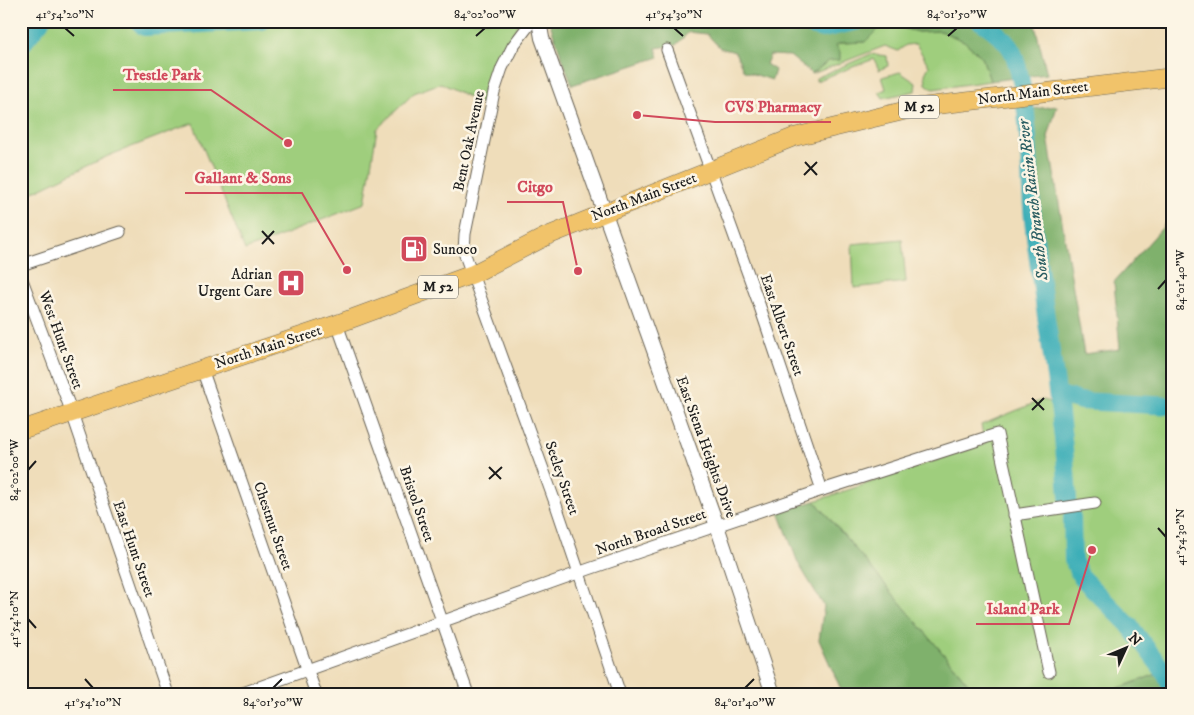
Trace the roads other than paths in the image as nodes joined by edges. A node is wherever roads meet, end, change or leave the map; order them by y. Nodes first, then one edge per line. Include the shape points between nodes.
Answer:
1 (532, 21) edge
2 (539, 21) edge
3 (667, 50) dead end
4 (1173, 77) edge
5 (710, 172) junction
6 (605, 212) junction
7 (120, 232) dead end
8 (21, 265) edge
9 (473, 274) junction
10 (21, 277) edge
11 (337, 324) junction
12 (202, 369) junction
13 (72, 413) junction
14 (21, 430) edge
15 (822, 490) junction
16 (1095, 503) dead end
17 (1014, 515) junction
18 (717, 526) junction
19 (578, 573) junction
20 (442, 621) junction
21 (307, 670) junction
22 (1049, 672) dead end
23 (168, 694) edge
24 (240, 694) edge
25 (316, 694) edge
26 (468, 694) edge
27 (620, 694) edge
28 (773, 694) edge

1 - 9 street, Bent Oak Avenue via 513,46 494,92 465,234 464,252
2 - 6 street, East Siena Heights Drive via 542,38
3 - 5 street, East Albert Street
4 - 5 main road, North Main Street / M 52 via 920,107 794,137
5 - 6 main road, North Main Street / M 52
5 - 15 street, East Albert Street
6 - 9 main road, North Main Street / M 52 via 547,236
6 - 18 street, East Siena Heights Drive
7 - 8 street
9 - 11 main road, North Main Street / M 52
9 - 19 street, Seeley Street
10 - 13 street, West Hunt Street
11 - 12 main road, North Main Street / M 52
11 - 20 street, Bristol Street
12 - 13 main road, North Main Street / M 52
12 - 21 street, Chestnut Street
13 - 14 main road, North Main Street / M 52
13 - 23 street, East Hunt Street
15 - 17 street, North Broad Street via 997,434
15 - 18 street, North Broad Street
16 - 17 street
17 - 22 street, North Broad Street
18 - 19 street, North Broad Street
18 - 28 street, East Siena Heights Drive
19 - 20 street, North Broad Street
19 - 27 street, Seeley Street
20 - 21 street, North Broad Street
20 - 26 street, Bristol Street
21 - 24 street, North Broad Street
21 - 25 street, Chestnut Street

